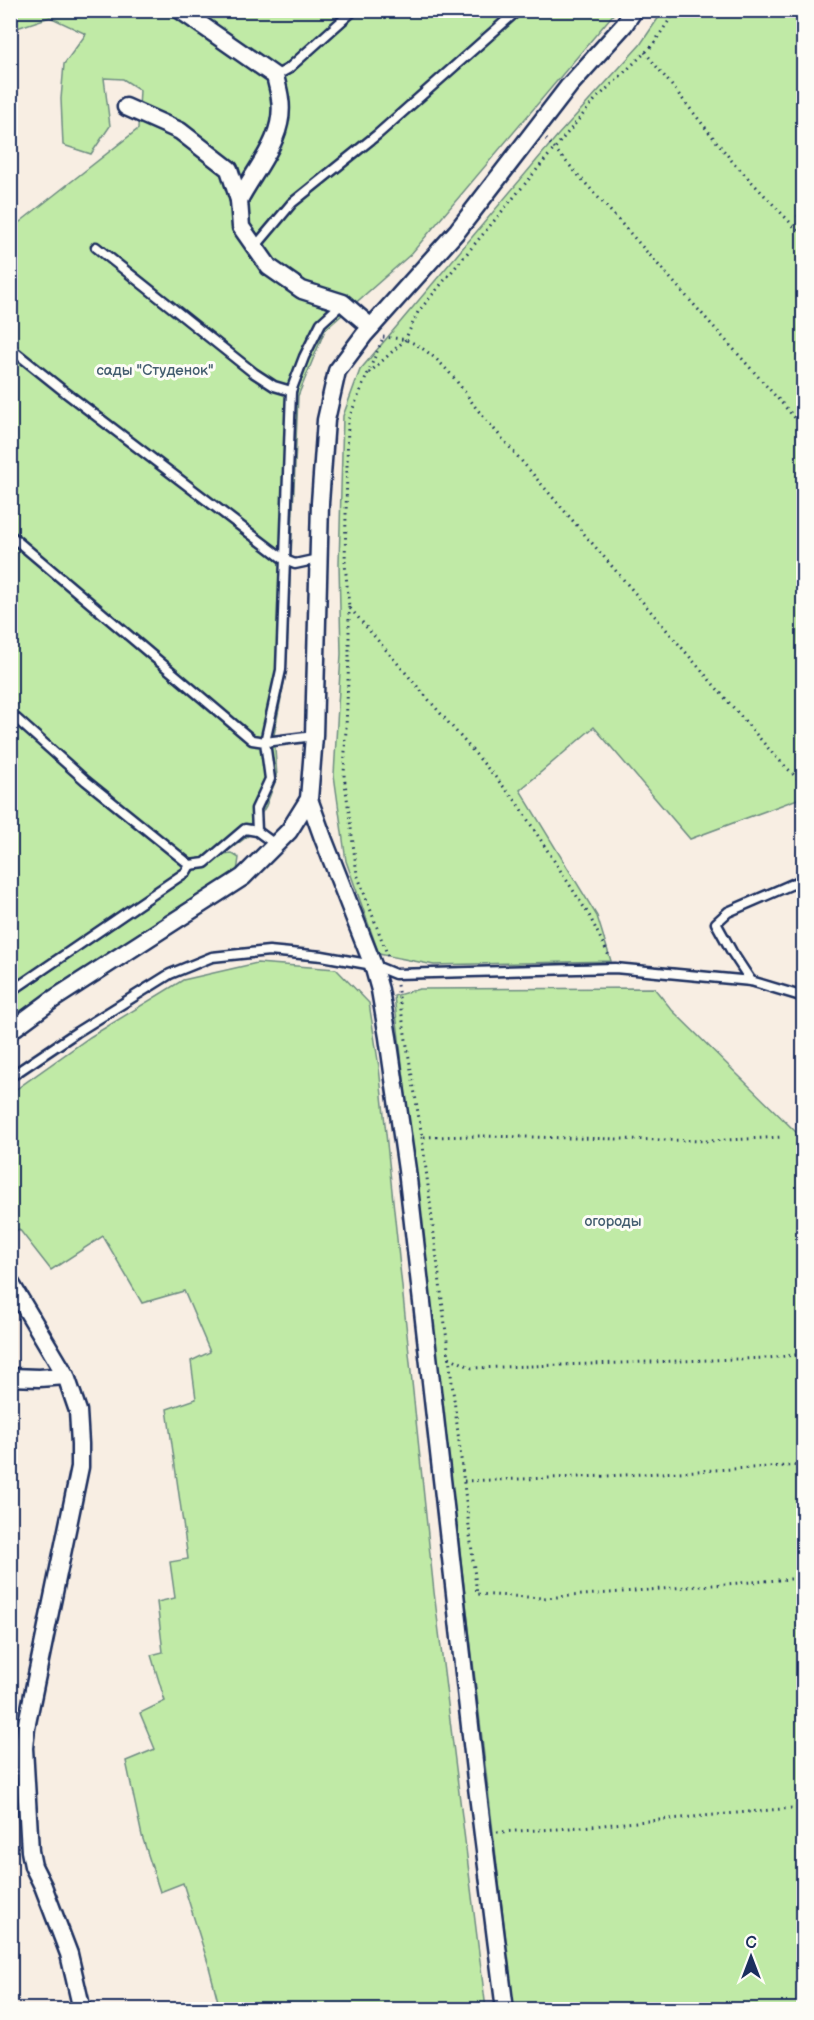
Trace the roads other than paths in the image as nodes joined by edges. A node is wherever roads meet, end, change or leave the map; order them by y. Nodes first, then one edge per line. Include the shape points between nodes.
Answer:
1 (180, 10) edge
2 (354, 10) edge
3 (518, 10) edge
4 (634, 10) edge
5 (275, 76) junction
6 (126, 107) dead end
7 (239, 200) junction
8 (96, 247) dead end
9 (255, 247) junction
10 (343, 303) junction
11 (377, 332) junction
12 (10, 348) edge
13 (291, 391) junction
14 (10, 535) edge
15 (318, 559) junction
16 (285, 560) junction
17 (10, 713) edge
18 (314, 736) junction
19 (265, 742) junction
20 (309, 799) junction
21 (257, 831) junction
22 (276, 844) junction
23 (190, 865) junction
24 (804, 879) edge
25 (374, 965) junction
26 (751, 981) junction
27 (10, 992) edge
28 (804, 997) edge
29 (10, 1031) edge
30 (10, 1077) edge
31 (10, 1282) edge
32 (66, 1376) junction
33 (10, 1377) edge
34 (82, 2010) edge
35 (505, 2010) edge

1 - 5 street
2 - 5 lane
3 - 9 lane via 378,134 292,203
4 - 11 street via 569,86
5 - 7 street via 281,101 278,129 265,160
6 - 7 street via 180,131 229,170
7 - 9 street via 241,227
8 - 13 lane via 254,373
9 - 10 street via 268,267 302,290
10 - 11 street
10 - 13 lane via 321,323
11 - 15 street via 337,371 334,381 326,420
12 - 16 lane
13 - 16 lane
14 - 19 lane via 252,740
15 - 16 lane via 295,564
15 - 18 street
16 - 19 lane via 281,670
17 - 23 lane
18 - 19 lane
18 - 20 street
19 - 21 lane via 270,778 256,809
20 - 22 street
20 - 25 street
21 - 22 lane
21 - 23 lane via 245,829 205,863
22 - 29 street via 243,877
23 - 27 lane via 186,872
24 - 26 lane via 728,912 716,923
25 - 26 lane via 395,974 615,968
25 - 30 lane via 268,951 212,957 170,974
25 - 35 street via 401,1125
26 - 28 lane
31 - 32 street
32 - 33 street
32 - 34 street via 78,1411 80,1467 24,1748 31,1858 69,1954

